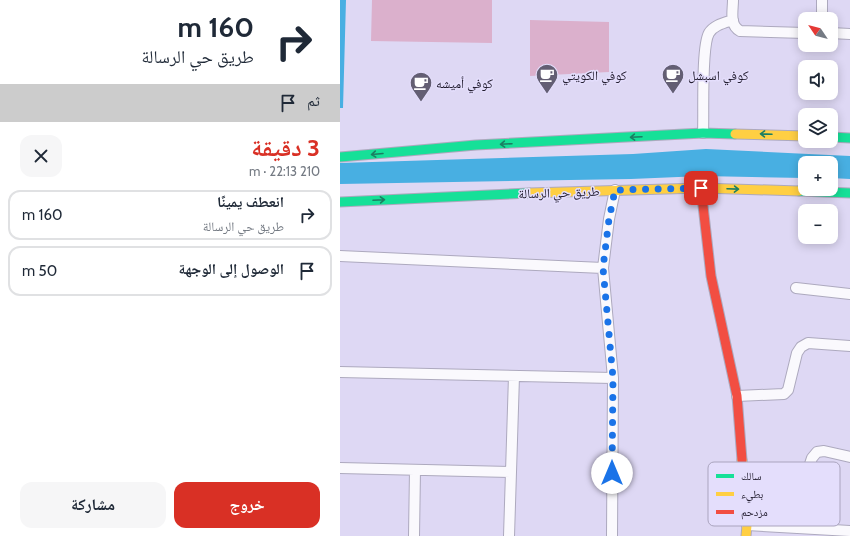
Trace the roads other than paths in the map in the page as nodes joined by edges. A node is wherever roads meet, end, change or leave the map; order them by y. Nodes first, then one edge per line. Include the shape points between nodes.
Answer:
1 (733, 0) edge
2 (822, 0) edge
3 (822, 12) edge
4 (733, 20) junction
5 (798, 33) edge
6 (838, 34) edge
7 (850, 34) edge
8 (704, 133) junction
9 (798, 136) edge
10 (838, 137) edge
11 (850, 138) edge
12 (340, 157) edge
13 (701, 188) junction
14 (615, 190) junction
15 (850, 193) edge
16 (340, 202) edge
17 (340, 256) edge
18 (603, 268) junction
19 (796, 288) dead end
20 (850, 294) edge
21 (850, 346) edge
22 (340, 372) edge
23 (514, 376) junction
24 (613, 378) junction
25 (737, 396) junction
26 (850, 457) edge
27 (742, 462) edge
28 (811, 462) edge
29 (340, 468) edge
30 (415, 470) junction
31 (511, 472) junction
32 (747, 526) edge
33 (768, 526) edge
34 (811, 528) joint
35 (850, 531) edge
36 (414, 536) edge
37 (509, 536) edge
38 (612, 536) edge
39 (746, 536) edge

1 - 4 street
2 - 3 street
4 - 5 street via 735,29 740,31
4 - 8 street via 718,24 709,34 705,49
6 - 7 street
9 -> 8 main road
8 -> 12 main road via 476,145
10 - 11 main road
13 - 14 main road, طريق حي الرسالة
13 -> 15 main road, طريق حي الرسالة
13 - 25 main road via 711,276
16 -> 14 main road, طريق حي الرسالة
14 - 18 street
17 - 18 street
18 - 24 street
19 - 20 street
21 - 25 street via 808,343 797,353 788,390 784,394
22 - 23 street
23 - 24 street
23 - 31 street
24 - 38 street
25 - 27 main road
26 - 28 street via 824,451 817,452
29 - 30 street
30 - 31 street
30 - 36 street
31 - 37 street
32 - 39 main road
33 - 34 street
34 - 35 street

